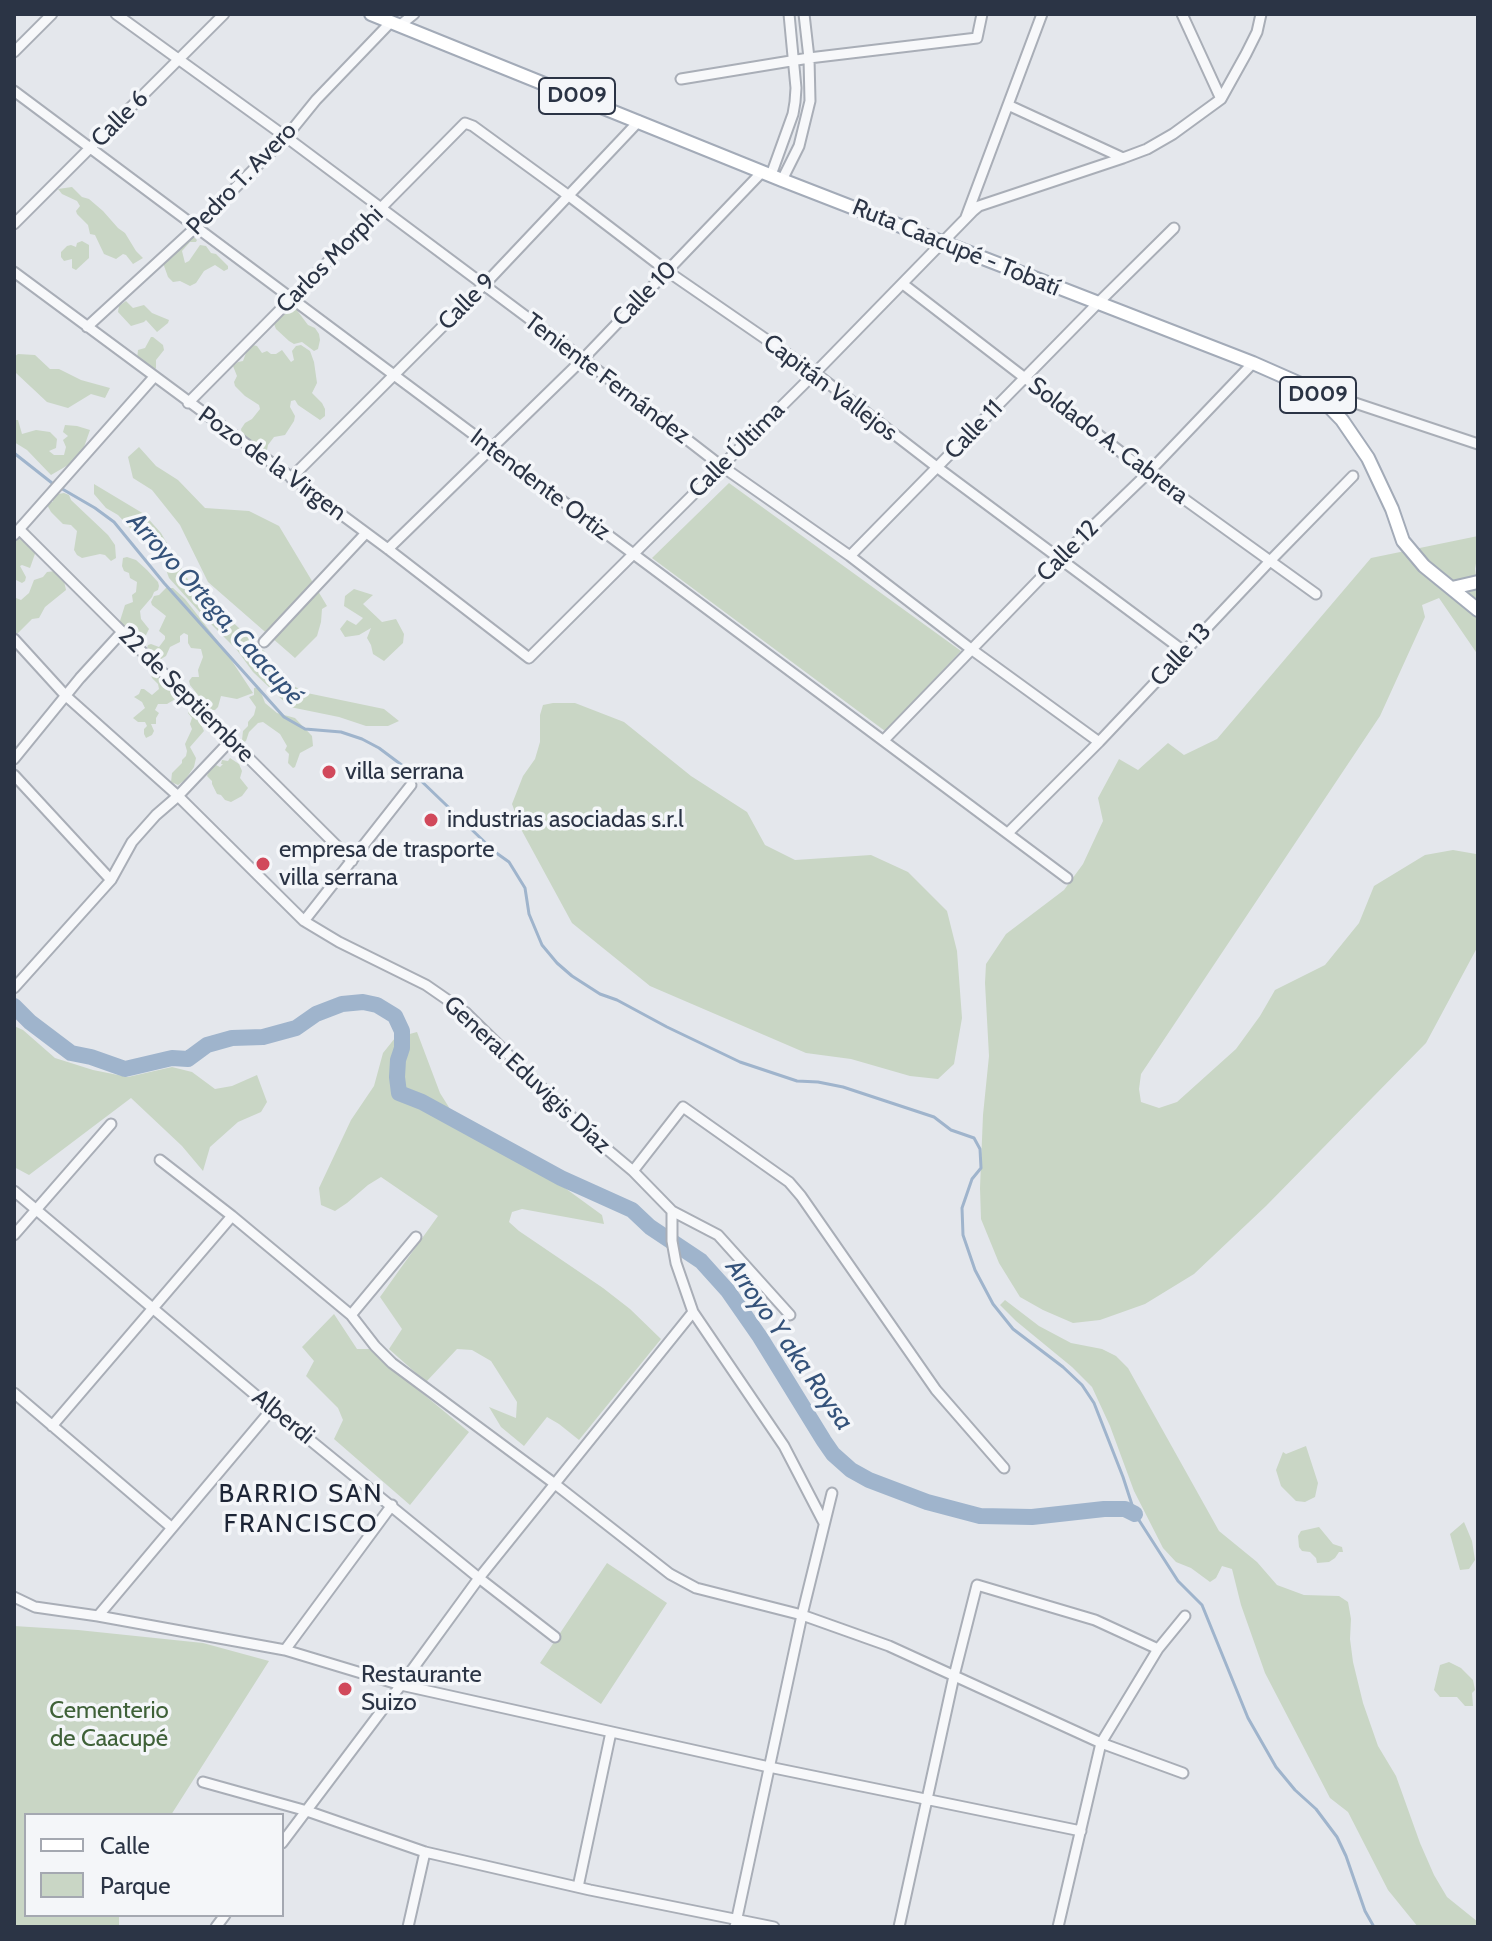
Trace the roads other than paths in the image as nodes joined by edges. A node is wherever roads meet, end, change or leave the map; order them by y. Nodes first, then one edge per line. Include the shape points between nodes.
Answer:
1 (52, 14) edge
2 (116, 14) edge
3 (224, 14) edge
4 (371, 14) edge
5 (414, 14) edge
6 (789, 14) edge
7 (804, 14) edge
8 (982, 14) edge
9 (1042, 14) edge
10 (1182, 14) edge
11 (1261, 14) edge
12 (394, 24) junction
13 (14, 52) edge
14 (809, 58) junction
15 (179, 59) junction
16 (794, 60) junction
17 (681, 79) dead end
18 (14, 91) edge
19 (1221, 99) junction
20 (1008, 105) junction
21 (639, 121) junction
22 (473, 126) joint
23 (286, 137) junction
24 (91, 149) junction
25 (1123, 158) junction
26 (772, 175) junction
27 (569, 196) junction
28 (381, 208) junction
29 (964, 221) junction
30 (14, 224) edge
31 (196, 227) junction
32 (1174, 228) dead end
33 (944, 242) junction
34 (667, 271) junction
35 (14, 272) edge
36 (903, 284) junction
37 (484, 285) junction
38 (292, 299) junction
39 (1097, 304) junction
40 (87, 327) junction
41 (583, 359) junction
42 (1253, 363) junction
43 (815, 373) junction
44 (394, 375) junction
45 (154, 377) junction
46 (1025, 377) junction
47 (1309, 388) junction
48 (188, 403) junction
49 (1478, 444) edge
50 (492, 448) junction
51 (720, 465) junction
52 (938, 468) junction
53 (1148, 473) junction
54 (1353, 476) dead end
55 (291, 478) junction
56 (17, 532) edge
57 (366, 533) junction
58 (388, 549) junction
59 (633, 554) junction
60 (850, 556) junction
61 (1060, 558) junction
62 (1270, 561) junction
63 (1478, 582) edge
64 (1452, 588) junction
65 (1316, 594) dead end
66 (1478, 610) edge
67 (122, 632) junction
68 (14, 639) edge
69 (264, 642) dead end
70 (971, 649) junction
71 (1185, 652) junction
72 (529, 658) joint
73 (66, 696) junction
74 (231, 740) junction
75 (884, 740) junction
76 (1099, 742) junction
77 (14, 759) edge
78 (14, 775) edge
79 (411, 785) dead end
80 (178, 796) junction
81 (1008, 833) junction
82 (352, 861) junction
83 (1067, 878) dead end
84 (111, 880) junction
85 (304, 921) junction
86 (14, 988) edge
87 (111, 1124) dead end
88 (160, 1160) dead end
89 (633, 1171) junction
90 (14, 1191) edge
91 (36, 1211) junction
92 (672, 1211) junction
93 (232, 1216) junction
94 (14, 1235) edge
95 (416, 1237) dead end
96 (152, 1308) junction
97 (693, 1312) junction
98 (351, 1315) junction
99 (790, 1315) dead end
100 (14, 1393) edge
101 (272, 1409) junction
102 (52, 1426) junction
103 (1004, 1468) dead end
104 (555, 1484) junction
105 (832, 1493) dead end
106 (392, 1505) junction
107 (825, 1523) junction
108 (171, 1527) junction
109 (479, 1578) junction
110 (14, 1597) edge
111 (802, 1615) junction
112 (98, 1616) junction
113 (1185, 1616) dead end
114 (555, 1637) dead end
115 (1158, 1649) junction
116 (285, 1650) junction
117 (954, 1676) junction
118 (401, 1685) junction
119 (611, 1732) junction
120 (1101, 1743) junction
121 (769, 1767) junction
122 (1183, 1773) dead end
123 (203, 1782) dead end
124 (927, 1800) junction
125 (307, 1811) junction
126 (1081, 1831) junction
127 (284, 1840) edge
128 (425, 1852) junction
129 (578, 1887) junction
130 (736, 1924) edge
131 (408, 1927) edge
132 (774, 1927) edge
133 (899, 1927) edge
134 (1058, 1927) edge

1 - 13 street
2 - 15 street, Teniente Fernández
3 - 15 street, Calle 6
4 - 12 main road, Ruta Caacupé - Tobatí / D009
5 - 12 street, Pedro T. Avero
6 - 16 street
7 - 14 street
8 - 14 street via 977,38
9 - 20 street
10 - 19 street
11 - 19 street via 1257,32
12 - 21 main road, Ruta Caacupé - Tobatí / D009
12 - 23 street, Pedro T. Avero
14 - 16 street
14 - 26 street via 810,101 799,146
15 - 23 street, Teniente Fernández
15 - 24 street, Calle 6
16 - 17 street
16 - 26 street via 793,114
18 - 24 street, Intendente Ortiz
19 - 25 street via 1173,134
20 - 25 street
20 - 29 street
21 - 26 main road, Ruta Caacupé - Tobatí / D009
21 - 27 street, Calle 9
22 - 27 street, Capitán Vallejos
22 - 28 street, Carlos Morphi via 465,123
23 - 28 street, Teniente Fernández
23 - 31 street, Pedro T. Avero
24 - 30 street, Calle 6
24 - 31 street, Intendente Ortiz
25 - 29 street via 979,206
26 - 33 main road, Ruta Caacupé - Tobatí / D009
26 - 34 street, Calle 10
27 - 34 street, Capitán Vallejos
27 - 37 street, Calle 9
28 - 37 street, Teniente Fernández
28 - 38 street, Carlos Morphi
29 - 33 street, Calle Última
31 - 38 street, Intendente Ortiz
31 - 40 street, Pedro T. Avero
32 - 39 street, Calle 11
33 - 36 street, Calle Última
33 - 39 main road, Ruta Caacupé - Tobatí / D009
34 - 41 street, Calle 10
34 - 43 street, Capitán Vallejos
35 - 40 street, Pozo de la Virgen
36 - 43 street, Calle Última
36 - 46 street, Soldado A. Cabrera
37 - 41 street, Teniente Fernández
37 - 44 street, Calle 9
38 - 44 street, Intendente Ortiz
38 - 48 street, Carlos Morphi
39 - 42 main road, Ruta Caacupé - Tobatí / D009
39 - 46 street, Calle 11
40 - 45 street, Pozo de la Virgen
41 - 50 street, Calle 10
41 - 51 street, Teniente Fernández
42 - 47 main road, Ruta Caacupé - Tobatí / D009
42 - 53 street, Calle 12
43 - 51 street, Calle Última
43 - 52 street, Capitán Vallejos
44 - 50 street, Intendente Ortiz
44 - 55 street, Calle 9
45 - 48 street, Pozo de la Virgen
45 - 56 street
46 - 52 street, Calle 11
46 - 53 street, Soldado A. Cabrera
47 - 49 street
47 - 64 main road, Ruta Caacupé - Tobatí / D009 via 1342,420 1368,458 1403,541
48 - 55 street, Pozo de la Virgen
50 - 58 street, Calle 10
50 - 59 street, Intendente Ortiz
51 - 59 street, Calle Última
51 - 60 street, Teniente Fernández
52 - 60 street, Calle 11
52 - 61 street, Capitán Vallejos
53 - 61 street, Calle 12
53 - 62 street, Soldado A. Cabrera
54 - 62 street, Calle 13
55 - 57 street, Pozo de la Virgen
56 - 67 street, 22 de Septiembre
57 - 58 street, Pozo de la Virgen
57 - 69 street
58 - 72 street, Pozo de la Virgen
59 - 72 street, Calle Última
59 - 75 street, Intendente Ortiz
60 - 70 street, Teniente Fernández
61 - 70 street, Calle 12
61 - 71 street, Capitán Vallejos
62 - 65 street, Soldado A. Cabrera
62 - 71 street, Calle 13
63 - 64 main road
64 - 66 main road, Ruta Caacupé - Tobatí / D009
67 - 73 street
67 - 74 street, 22 de Septiembre
68 - 73 street, General Eduvigis Díaz
70 - 75 street, Calle 12
70 - 76 street, Teniente Fernández
71 - 76 street, Calle 13
73 - 77 street
73 - 80 street, General Eduvigis Díaz
74 - 80 street
74 - 82 street, 22 de Septiembre
75 - 81 street, Intendente Ortiz
76 - 81 street, Calle 13
78 - 84 street
79 - 82 street
80 - 84 street via 132,842
80 - 85 street, General Eduvigis Díaz
81 - 83 street, Intendente Ortiz
82 - 85 street
84 - 86 street
85 - 89 street, General Eduvigis Díaz via 426,985 465,1012
87 - 91 street
88 - 93 street
89 - 92 street, General Eduvigis Díaz
89 - 103 street via 683,1107 789,1182 936,1390
90 - 91 street, Alberdi
91 - 94 street
91 - 96 street, Alberdi
92 - 97 street via 676,1263
92 - 99 street, General Eduvigis Díaz via 718,1235
93 - 96 street
93 - 98 street
95 - 98 street
96 - 101 street, Alberdi
96 - 102 street
97 - 104 street
97 - 107 street via 784,1446
98 - 104 street via 392,1363
100 - 102 street
101 - 106 street, Alberdi
101 - 108 street
102 - 108 street
104 - 109 street
104 - 111 street via 670,1574 696,1588
105 - 107 street
106 - 109 street, Alberdi
106 - 116 street
107 - 111 street
108 - 112 street
109 - 114 street, Alberdi
109 - 118 street
110 - 112 street via 35,1607
111 - 117 street
111 - 121 street
112 - 116 street
113 - 115 street
115 - 117 street via 1095,1620 977,1585
115 - 120 street
116 - 118 street
117 - 120 street
117 - 124 street
118 - 119 street
118 - 125 street
119 - 121 street
119 - 129 street
120 - 122 street
120 - 126 street
121 - 124 street
121 - 130 street
123 - 125 street
124 - 126 street
124 - 133 street
125 - 127 street
125 - 128 street
126 - 134 street
128 - 129 street
128 - 131 street
129 - 130 street
130 - 132 street

